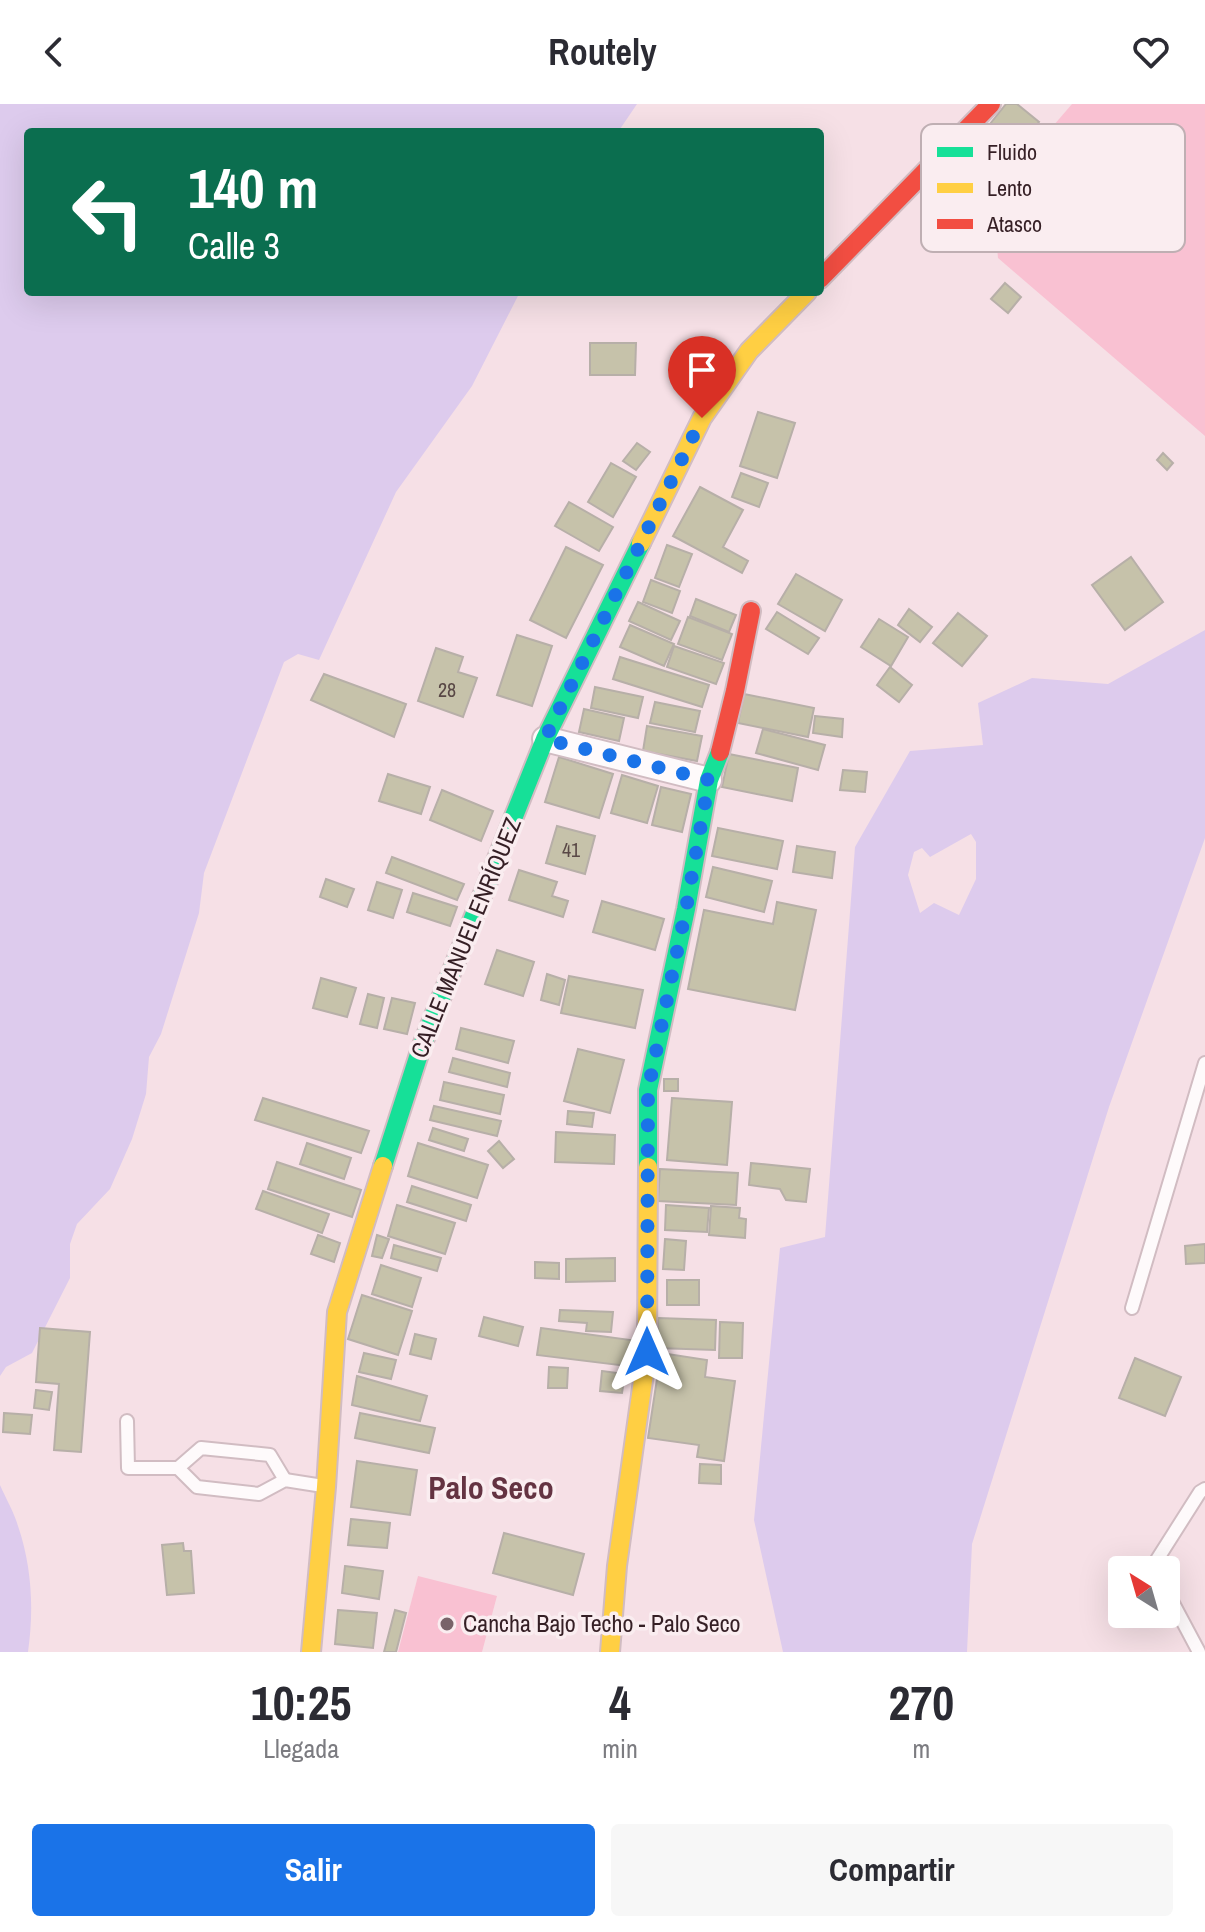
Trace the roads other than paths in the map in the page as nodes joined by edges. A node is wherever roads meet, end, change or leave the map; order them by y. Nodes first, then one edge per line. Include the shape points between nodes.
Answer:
1 (991, 104) edge
2 (971, 124) edge
3 (921, 176) edge
4 (824, 275) edge
5 (803, 296) edge
6 (751, 611) dead end
7 (545, 739) junction
8 (709, 780) junction
9 (1205, 1063) edge
10 (1132, 1308) dead end
11 (127, 1421) dead end
12 (178, 1468) junction
13 (285, 1480) junction
14 (326, 1487) junction
15 (1205, 1489) edge
16 (1159, 1556) edge
17 (1180, 1616) edge
18 (311, 1652) edge
19 (610, 1652) edge
20 (1199, 1652) edge

1 - 2 street
3 - 4 street
5 - 7 street, CALLE MANUEL ENRÍQUEZ via 749,351 702,418
6 - 8 street
7 - 8 street
7 - 14 street, CALLE MANUEL ENRÍQUEZ via 421,1048 337,1312
8 - 19 street via 648,1090 647,1352
9 - 10 lane
11 - 12 lane via 128,1468
12 - 13 lane via 197,1487 259,1494
12 - 13 lane via 201,1448 270,1455
13 - 14 lane
14 - 18 street, CALLE MANUEL ENRÍQUEZ
15 - 16 lane
17 - 20 lane

